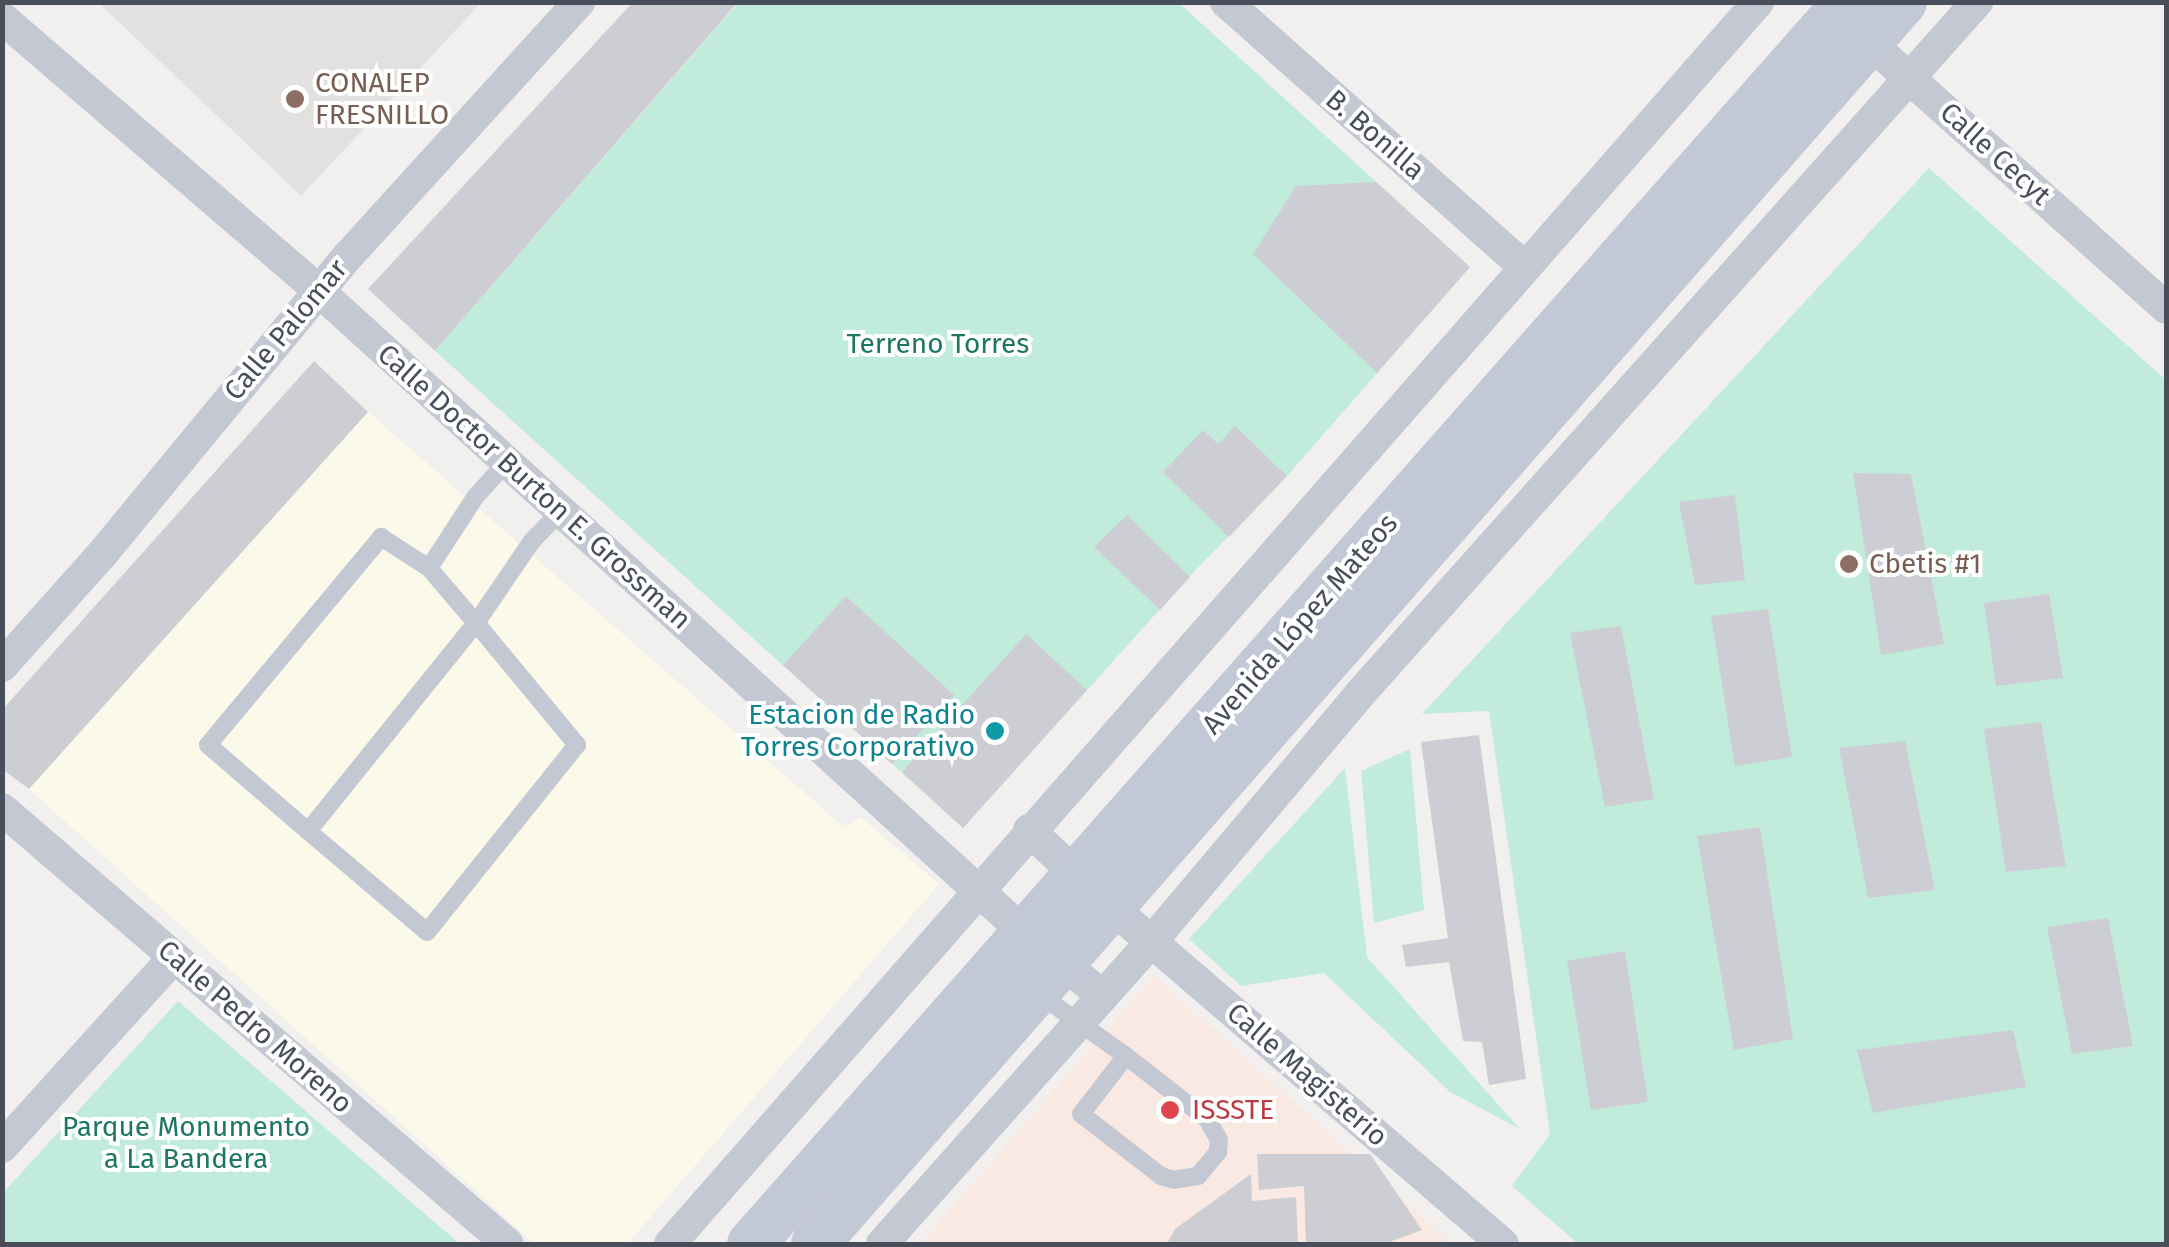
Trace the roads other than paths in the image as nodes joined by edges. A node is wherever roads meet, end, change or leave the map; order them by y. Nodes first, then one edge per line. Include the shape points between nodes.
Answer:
1 (579, 2) edge
2 (1226, 2) edge
3 (1758, 2) edge
4 (1903, 2) edge
5 (1977, 2) edge
6 (1844, 15) edge
7 (2, 18) edge
8 (1912, 79) junction
9 (1525, 267) junction
10 (320, 292) junction
11 (2166, 308) edge
12 (506, 462) junction
13 (561, 511) junction
14 (429, 568) junction
15 (476, 622) junction
16 (2, 666) edge
17 (2, 809) edge
18 (1029, 830) junction
19 (308, 832) junction
20 (977, 889) junction
21 (1094, 891) junction
22 (1152, 941) junction
23 (174, 957) junction
24 (1041, 962) junction
25 (1102, 995) junction
26 (1076, 1022) junction
27 (1126, 1056) junction
28 (2, 1147) edge
29 (508, 1244) edge
30 (670, 1244) edge
31 (752, 1244) edge
32 (814, 1244) edge
33 (882, 1244) edge
34 (1502, 1244) edge

1 - 10 street, Calle Palomar
2 - 9 street, B. Bonilla
3 - 9 street
4 - 6 main road, Avenida López Mateos
5 - 8 street
6 - 8 street, Calle Cecyt
6 - 21 main road, Avenida López Mateos
7 - 10 street, Calle Doctor Burton E. Grossman
8 - 11 street, Calle Cecyt
8 - 22 street via 1358,694
9 - 18 street
10 - 12 street, Calle Doctor Burton E. Grossman
10 - 16 street, Calle Palomar
12 - 13 street, Calle Doctor Burton E. Grossman
12 - 14 lane
13 - 15 lane
13 - 20 street, Calle Doctor Burton E. Grossman
14 - 15 lane
14 - 19 lane via 380,537 208,745
15 - 19 lane
15 - 19 lane via 577,745 565,761 427,932
17 - 23 street, Calle Pedro Moreno
18 - 20 street
18 - 21 street, Calle Magisterio
20 - 24 street, Calle Doctor Burton E. Grossman
20 - 30 street
21 - 22 street, Calle Magisterio
21 - 24 main road, Avenida López Mateos
22 - 25 street
22 - 34 street, Calle Magisterio
23 - 28 street
23 - 29 street, Calle Pedro Moreno
24 - 25 street, Calle Doctor Burton E. Grossman
24 - 26 lane
24 - 31 main road, Avenida López Mateos
24 - 32 main road, Avenida López Mateos
25 - 26 street
26 - 27 lane
26 - 33 street
27 - 27 lane via 1081,1114 1161,1176 1198,1176 1218,1152 1207,1118

